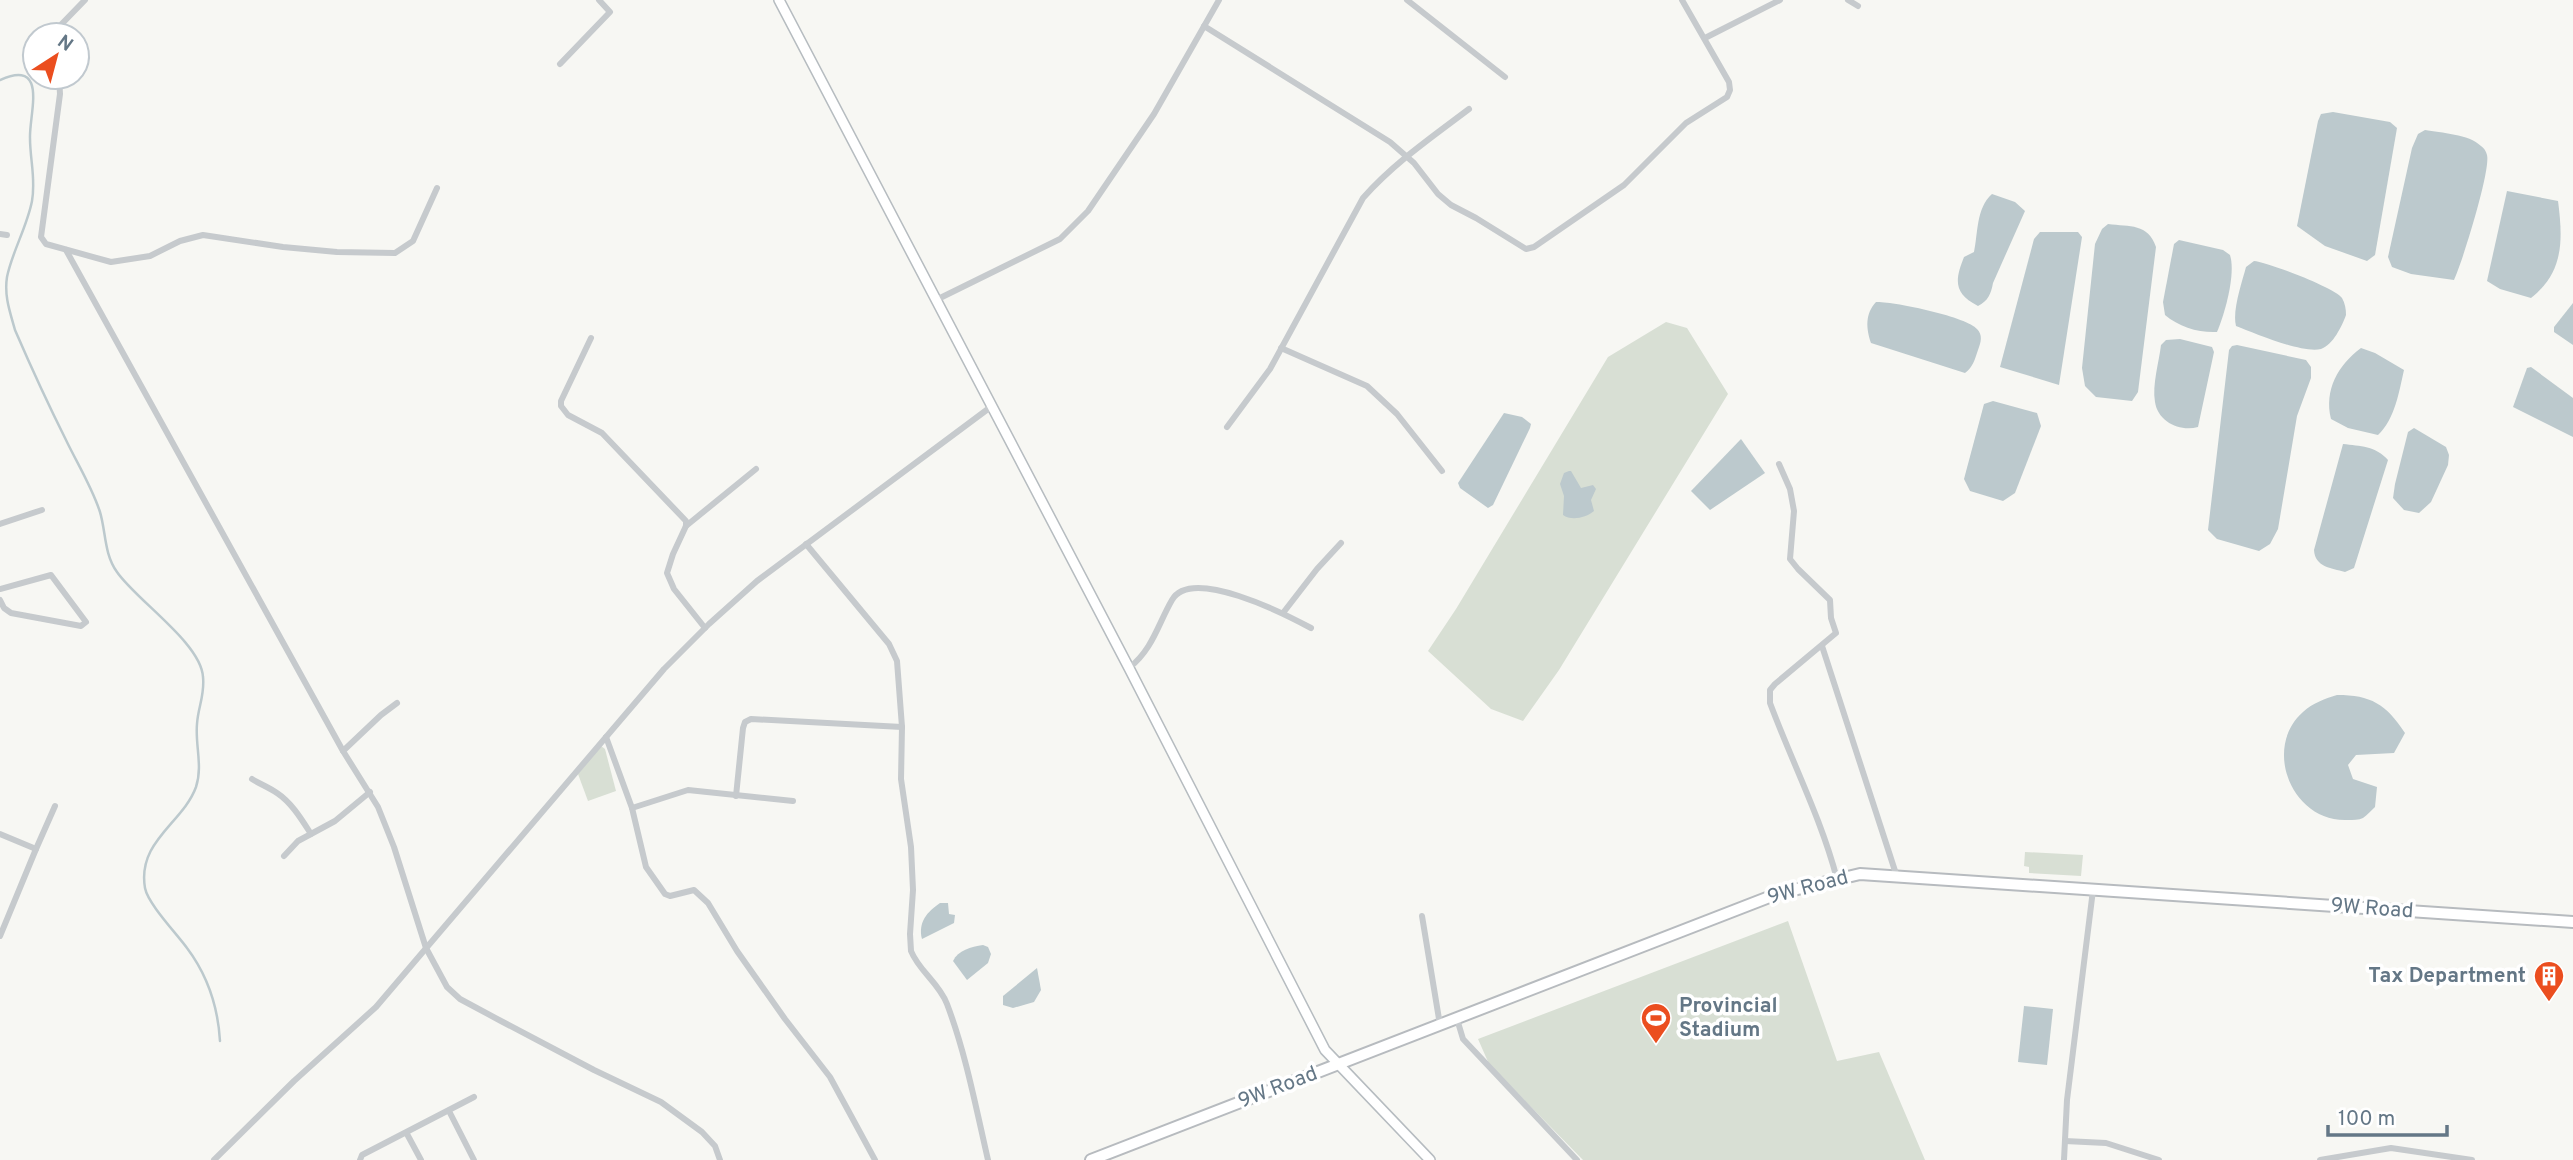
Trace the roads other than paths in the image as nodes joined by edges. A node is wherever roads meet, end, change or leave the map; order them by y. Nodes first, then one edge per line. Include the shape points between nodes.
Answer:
1 (85, 0) edge
2 (598, 0) edge
3 (779, 0) edge
4 (1219, 0) edge
5 (1407, 0) edge
6 (1682, 0) edge
7 (1780, 0) edge
8 (1847, 0) edge
9 (1771, 2) edge
10 (1858, 6) dead end
11 (65, 21) edge
12 (1203, 26) junction
13 (1704, 38) junction
14 (560, 64) dead end
15 (1505, 77) dead end
16 (60, 91) edge
17 (1469, 109) dead end
18 (1406, 156) junction
19 (437, 188) dead end
20 (66, 250) junction
21 (936, 300) junction
22 (591, 338) dead end
23 (1281, 348) junction
24 (992, 406) junction
25 (1227, 427) dead end
26 (1779, 464) dead end
27 (756, 469) dead end
28 (1442, 471) dead end
29 (42, 510) dead end
30 (0, 524) edge
31 (687, 526) junction
32 (1341, 542) dead end
33 (806, 544) junction
34 (0, 589) edge
35 (0, 600) edge
36 (1283, 613) junction
37 (705, 628) junction
38 (1311, 628) dead end
39 (1822, 646) junction
40 (1129, 668) junction
41 (397, 704) dead end
42 (902, 727) junction
43 (606, 737) junction
44 (343, 751) junction
45 (252, 779) dead end
46 (370, 792) junction
47 (736, 796) junction
48 (793, 801) dead end
49 (55, 806) dead end
50 (632, 808) junction
51 (0, 834) edge
52 (311, 834) junction
53 (36, 849) junction
54 (284, 856) dead end
55 (1897, 877) junction
56 (1838, 879) junction
57 (2093, 890) junction
58 (1422, 916) dead end
59 (2573, 922) edge
60 (0, 936) edge
61 (426, 948) junction
62 (1457, 1018) junction
63 (1440, 1025) junction
64 (1338, 1065) junction
65 (474, 1097) dead end
66 (449, 1111) junction
67 (407, 1134) junction
68 (2065, 1141) junction
69 (2429, 1156) edge
70 (2354, 1157) edge
71 (215, 1160) edge
72 (360, 1160) edge
73 (421, 1160) edge
74 (474, 1160) edge
75 (720, 1160) edge
76 (875, 1160) edge
77 (988, 1160) edge
78 (1091, 1160) edge
79 (1430, 1160) edge
80 (1577, 1160) edge
81 (2064, 1160) edge
82 (2159, 1160) edge
83 (2320, 1160) edge
84 (2472, 1160) edge

1 - 11 street
2 - 14 street via 610,12
3 - 21 street
4 - 12 street
5 - 15 street
6 - 13 street
7 - 9 street
8 - 10 street
9 - 13 street
12 - 18 street via 1338,108
12 - 21 street via 1154,114 1088,211 1060,239
13 - 18 street via 1729,82 1727,97 1686,123 1624,185 1534,247 1519,246 1451,205
16 - 20 street via 41,237 46,244
17 - 18 street
18 - 23 street via 1363,198
19 - 20 street via 413,241 395,253 283,247 203,235 131,260 111,262
20 - 44 street
21 - 24 street
22 - 31 street via 561,406 568,415 602,433
23 - 25 street
23 - 28 street via 1367,386 1397,414
24 - 33 street
24 - 40 street
26 - 39 street via 1794,511 1790,559 1832,604 1836,633
27 - 31 street
29 - 30 street
31 - 37 street via 667,573
32 - 36 street
33 - 37 street
33 - 42 street via 894,651
34 - 35 street via 51,575 86,622 81,626 11,613
36 - 38 street
36 - 40 street via 1203,586 1180,589 1154,640
37 - 43 street
39 - 55 street
39 - 56 street via 1775,684 1769,695
40 - 64 street via 1325,1050
41 - 44 street
42 - 47 street via 751,719 743,728
42 - 77 street via 901,779 913,874 911,951 947,1003
43 - 50 street
43 - 61 street
44 - 46 street
45 - 52 street via 275,791
46 - 52 street
46 - 61 street via 394,847
47 - 48 street
47 - 50 street via 688,790
49 - 53 street
50 - 76 street via 646,867 654,880 664,894 694,890 708,903 753,974 830,1077
51 - 53 street
52 - 54 street
53 - 60 street
55 - 56 main road, 9W Road via 1860,874
55 - 57 main road, 9W Road
56 - 62 main road, 9W Road via 1777,894
57 - 59 main road, 9W Road
57 - 68 street
58 - 63 street
61 - 71 street via 376,1007
61 - 75 street via 447,987 460,999 661,1102 702,1132
62 - 63 main road, 9W Road
62 - 80 street via 1463,1039
63 - 64 main road, 9W Road
64 - 78 main road, 9W Road
64 - 79 street
65 - 66 street
66 - 67 street
66 - 74 street
67 - 72 street
67 - 73 street
68 - 81 street
68 - 82 street via 2106,1143
69 - 70 street via 2391,1148
69 - 84 street
70 - 83 street

